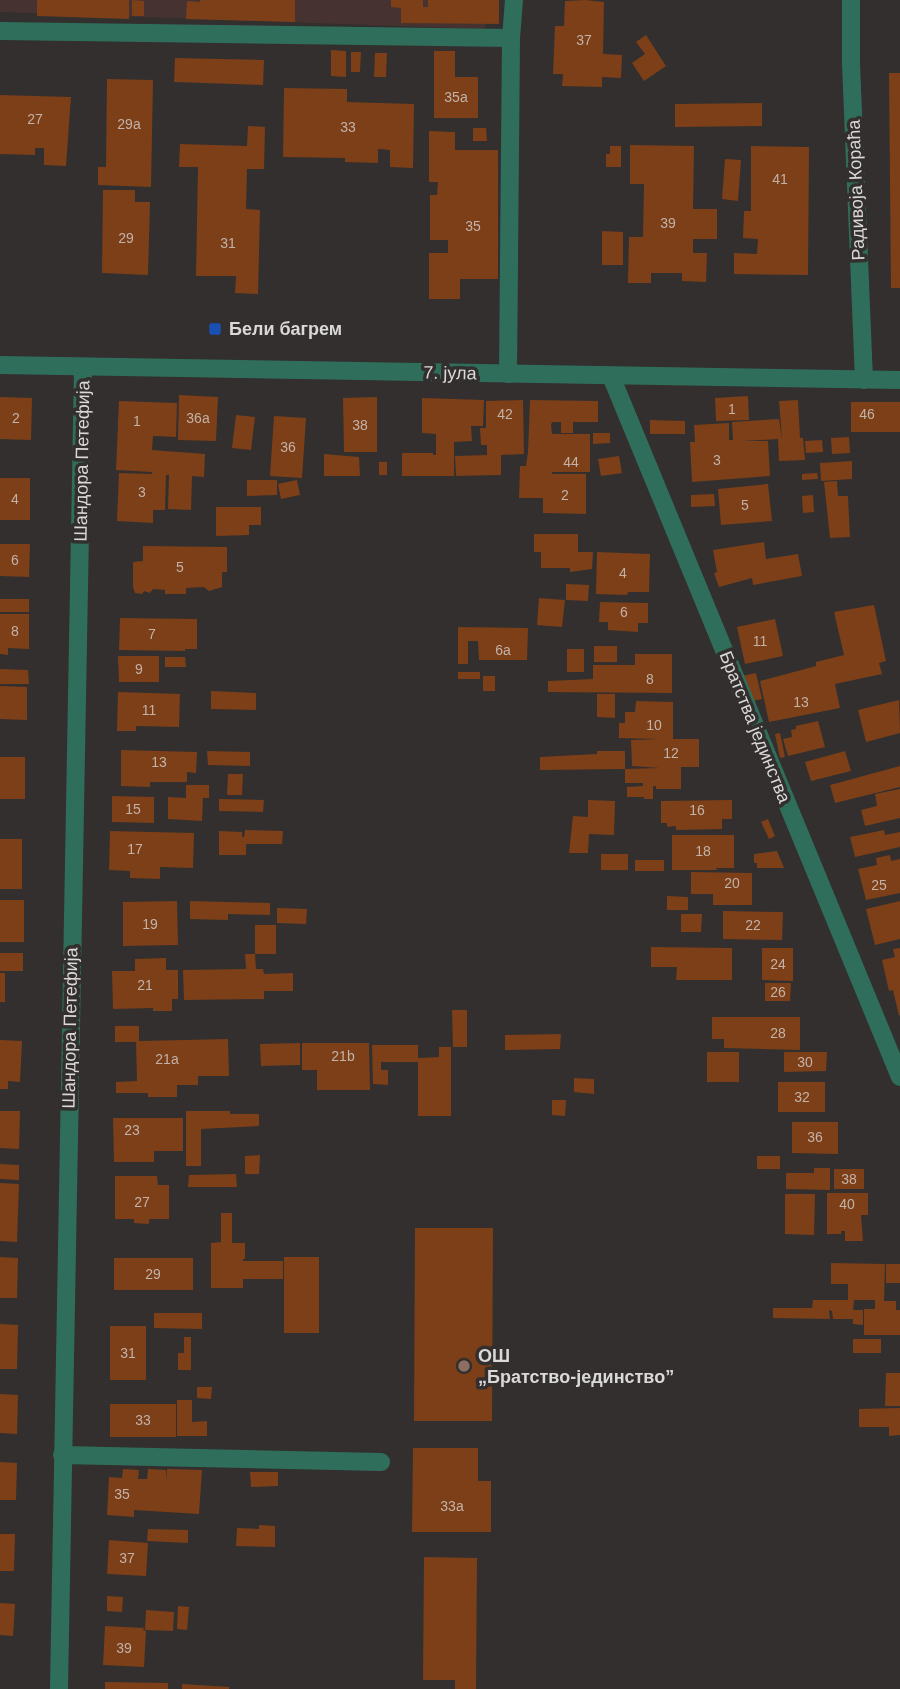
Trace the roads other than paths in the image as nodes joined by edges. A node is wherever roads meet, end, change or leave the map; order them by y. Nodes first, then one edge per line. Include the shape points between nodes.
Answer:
1 (514, 0) edge
2 (851, 0) edge
3 (0, 31) edge
4 (511, 38) junction
5 (0, 365) edge
6 (83, 367) junction
7 (508, 374) junction
8 (611, 376) junction
9 (864, 380) junction
10 (900, 380) edge
11 (900, 1077) edge
12 (62, 1455) junction
13 (380, 1462) dead end
14 (59, 1689) edge

1 - 4 street
2 - 9 street, Радивоја Кораћа
3 - 4 street
4 - 7 street
5 - 6 street, 7. јула
6 - 7 street, 7. јула
6 - 12 street, Шандора Петефија
7 - 8 street, 7. јула
8 - 9 street, 7. јула
8 - 11 street, Братства јединства
9 - 10 street, 7. јула
12 - 13 street
12 - 14 street, Шандора Петефија

